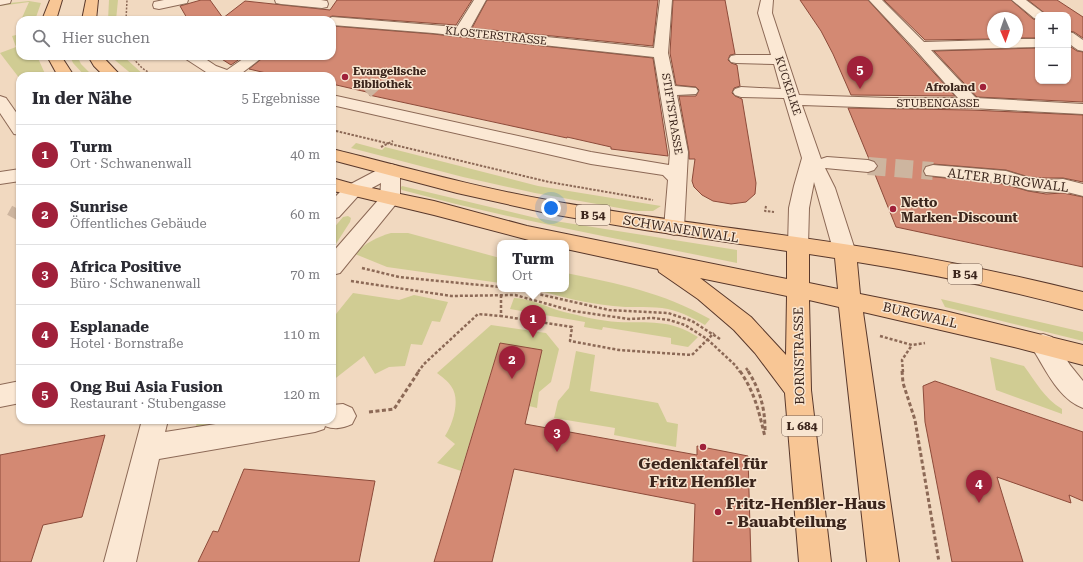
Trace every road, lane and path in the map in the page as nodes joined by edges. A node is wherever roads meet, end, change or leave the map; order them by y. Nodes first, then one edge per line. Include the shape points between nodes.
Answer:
1 (5, 0) edge
2 (56, 0) edge
3 (92, 0) edge
4 (127, 0) edge
5 (182, 0) edge
6 (282, 0) edge
7 (480, 0) edge
8 (666, 0) edge
9 (753, 0) edge
10 (875, 0) edge
11 (1018, 0) edge
12 (0, 1) edge
13 (324, 2) edge
14 (766, 6) edge
15 (160, 7) edge
16 (1035, 12) edge
17 (50, 16) edge
18 (90, 16) edge
19 (126, 16) edge
20 (319, 16) edge
21 (336, 21) edge
22 (461, 32) junction
23 (1035, 43) edge
24 (920, 46) junction
25 (661, 53) junction
26 (736, 59) dead end
27 (56, 60) edge
28 (97, 60) edge
29 (135, 60) edge
30 (197, 60) edge
31 (251, 60) edge
32 (780, 60) junction
33 (64, 72) edge
34 (109, 72) edge
35 (148, 72) edge
36 (218, 72) edge
37 (234, 72) edge
38 (669, 90) junction
39 (690, 91) dead end
40 (366, 92) tunnel mouth
41 (741, 92) dead end
42 (792, 97) junction
43 (0, 101) edge
44 (336, 101) edge
45 (971, 103) junction
46 (1082, 104) edge
47 (353, 105) junction
48 (16, 124) edge
49 (336, 131) edge
50 (393, 141) dead end
51 (388, 143) junction
52 (380, 147) dead end
53 (336, 155) edge
54 (819, 161) junction
55 (868, 166) tunnel mouth
56 (391, 170) junction
57 (933, 171) tunnel mouth
58 (16, 176) edge
59 (0, 178) edge
60 (676, 178) junction
61 (336, 185) edge
62 (1083, 190) edge
63 (352, 191) junction
64 (390, 199) junction
65 (675, 204) junction
66 (336, 208) edge
67 (674, 228) junction
68 (562, 240) edge
69 (569, 242) edge
70 (798, 246) junction
71 (845, 254) junction
72 (648, 258) junction
73 (336, 261) edge
74 (360, 268) dead end
75 (349, 280) dead end
76 (497, 287) edge
77 (797, 289) junction
78 (527, 292) edge
79 (502, 296) junction
80 (851, 300) junction
81 (1083, 301) edge
82 (501, 316) junction
83 (707, 339) junction
84 (898, 340) dead end
85 (724, 342) dead end
86 (1043, 344) junction
87 (1083, 355) edge
88 (743, 363) dead end
89 (798, 390) junction
90 (16, 393) edge
91 (0, 396) edge
92 (1083, 397) edge
93 (337, 416) edge
94 (154, 424) edge
95 (291, 424) edge
96 (148, 448) junction
97 (120, 562) edge
98 (815, 562) edge
99 (883, 562) edge
100 (939, 562) edge

1 - 12 street
2 - 17 main road
3 - 18 main road
4 - 19 path
5 - 15 street
6 - 13 street
7 - 22 street
8 - 25 street, STIFTSTRASSE
9 - 14 street, KUCKELKE
10 - 24 street
11 - 16 street
13 - 20 street
14 - 32 street, KUCKELKE
21 - 22 street, KLOSTERSTRASSE
22 - 25 street, KLOSTERSTRASSE
23 - 24 street
24 - 45 street
25 - 38 street, STIFTSTRASSE
26 - 32 street
27 - 33 main road
28 - 34 main road
29 - 35 path
30 - 36 street
31 - 37 street
32 - 42 street, KUCKELKE
38 - 39 street
38 - 60 street, STIFTSTRASSE via 679,152
40 - 47 street
41 - 42 street, STUBENGASSE
42 - 45 street, STUBENGASSE via 888,103
42 - 54 street, KUCKELKE
43 - 48 street
44 - 47 street
45 - 46 street, STUBENGASSE via 1057,111
47 - 60 street via 592,158 664,169
49 - 51 path
50 - 51 path
51 - 52 path
51 - 65 path via 550,182
53 - 56 main road, SCHWANENWALL / B 54
54 - 55 street
54 - 70 street via 803,186 799,208
54 - 71 street, KUCKELKE
56 - 63 street
56 - 64 street
56 - 67 main road, SCHWANENWALL / B 54 via 488,195
57 - 62 street, ALTER BURGWALL via 1006,177 1028,184 1063,185
58 - 59 street
60 - 65 street, STIFTSTRASSE
61 - 63 main road, B 54
63 - 64 main road, B 54
63 - 66 street
64 - 68 main road, B 54
64 - 73 street
65 - 67 street, STIFTSTRASSE
67 - 70 main road, SCHWANENWALL / B 54
69 - 72 main road, B 54
70 - 71 main road, SCHWANENWALL / B 54
70 - 77 main road, BORNSTRASSE / L 684
71 - 80 main road
71 - 81 main road, B 54 via 1004,282
72 - 77 main road, B 54
72 - 89 main road, B 54 via 676,272 733,316 764,346
74 - 76 path via 399,277
75 - 79 path via 451,296
77 - 80 main road, BURGWALL / B 54
77 - 89 main road, BORNSTRASSE / L 684
78 - 85 path via 610,311 677,315 701,325
79 - 82 path
79 - 83 path via 515,295 573,311 613,317 669,320
80 - 86 main road, BURGWALL / B 54
80 - 99 main road
82 - 83 path via 572,328 570,341 619,350 692,355
82 - 93 path via 478,314 424,364 394,409
83 - 88 path via 735,365 747,382 756,403 765,437 766,412 754,380
84 - 100 path via 912,345 902,360 903,383 915,420
86 - 87 main road, BURGWALL / B 54
86 - 92 street via 1061,373
89 - 98 main road, BORNSTRASSE / L 684
90 - 91 street
94 - 96 street
95 - 96 street
96 - 97 street

